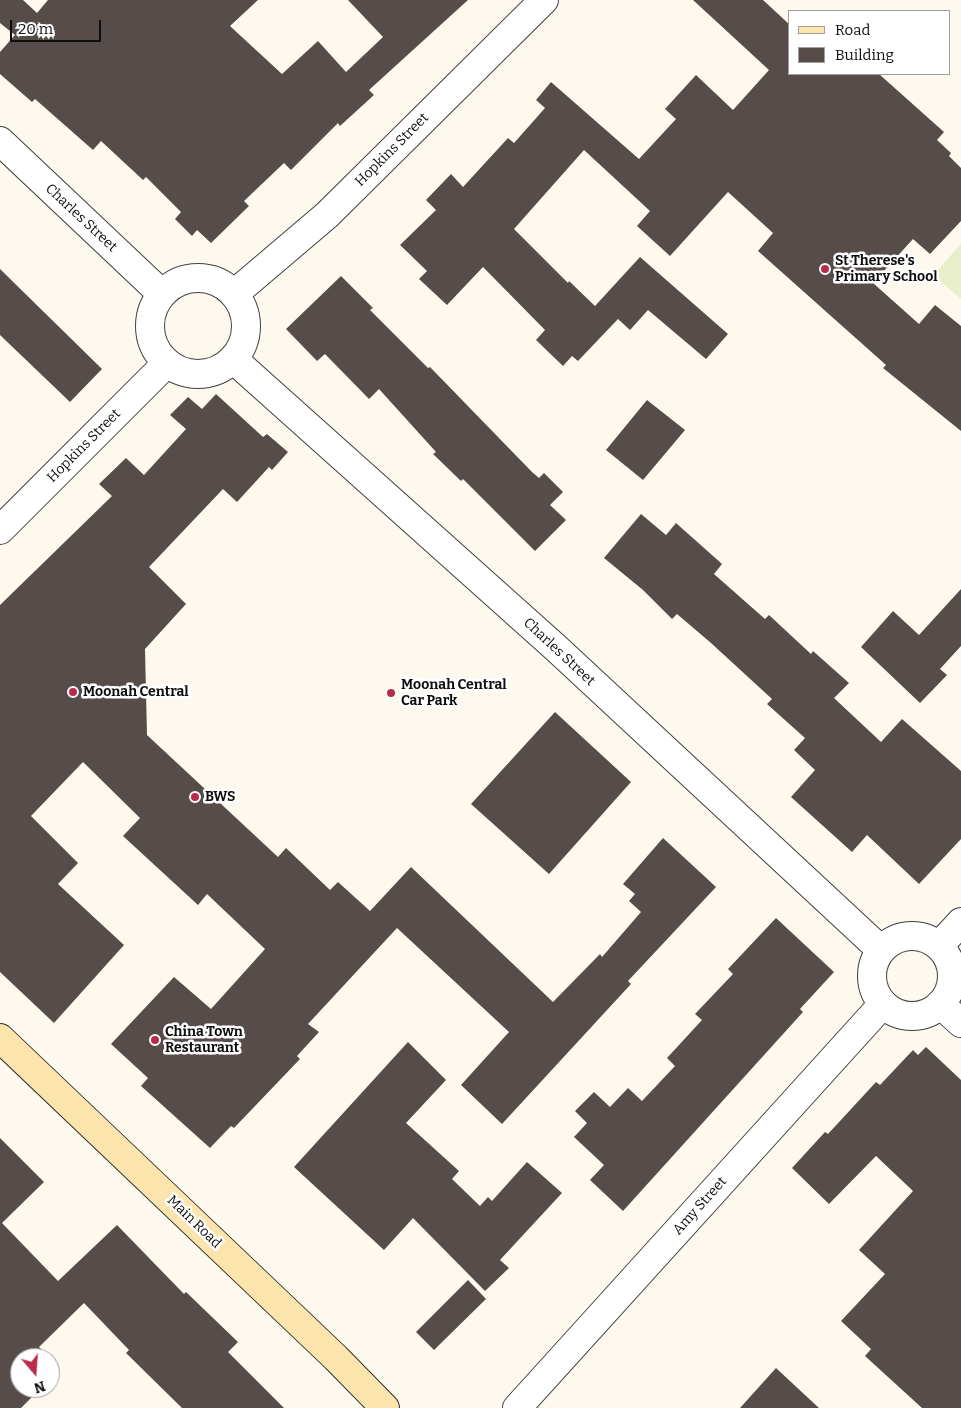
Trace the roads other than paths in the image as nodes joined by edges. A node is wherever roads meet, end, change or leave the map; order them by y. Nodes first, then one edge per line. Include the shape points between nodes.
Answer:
1 (544, 0) edge
2 (0, 141) edge
3 (162, 294) junction
4 (234, 294) junction
5 (233, 359) junction
6 (167, 363) junction
7 (0, 530) edge
8 (961, 922) edge
9 (939, 946) junction
10 (881, 950) junction
11 (884, 1004) junction
12 (940, 1004) junction
13 (961, 1023) edge
14 (0, 1038) edge
15 (385, 1408) edge
16 (517, 1408) edge

1 - 4 street, Hopkins Street via 327,214
2 - 3 street, Charles Street
3 - 4 street via 174,284 190,279 206,279 221,284
3 - 6 street via 150,322 151,338
4 - 5 street via 242,306 245,334
5 - 6 street via 221,368 200,374 179,370
5 - 10 street, Charles Street via 541,635
6 - 7 street, Hopkins Street
8 - 9 street
9 - 10 street via 915,936 902,937
9 - 12 street via 947,956 952,981
10 - 11 street via 875,960 872,978 877,995
11 - 12 street via 906,1015 918,1015
11 - 16 street, Amy Street
12 - 13 street
14 - 15 main road, Main Road

